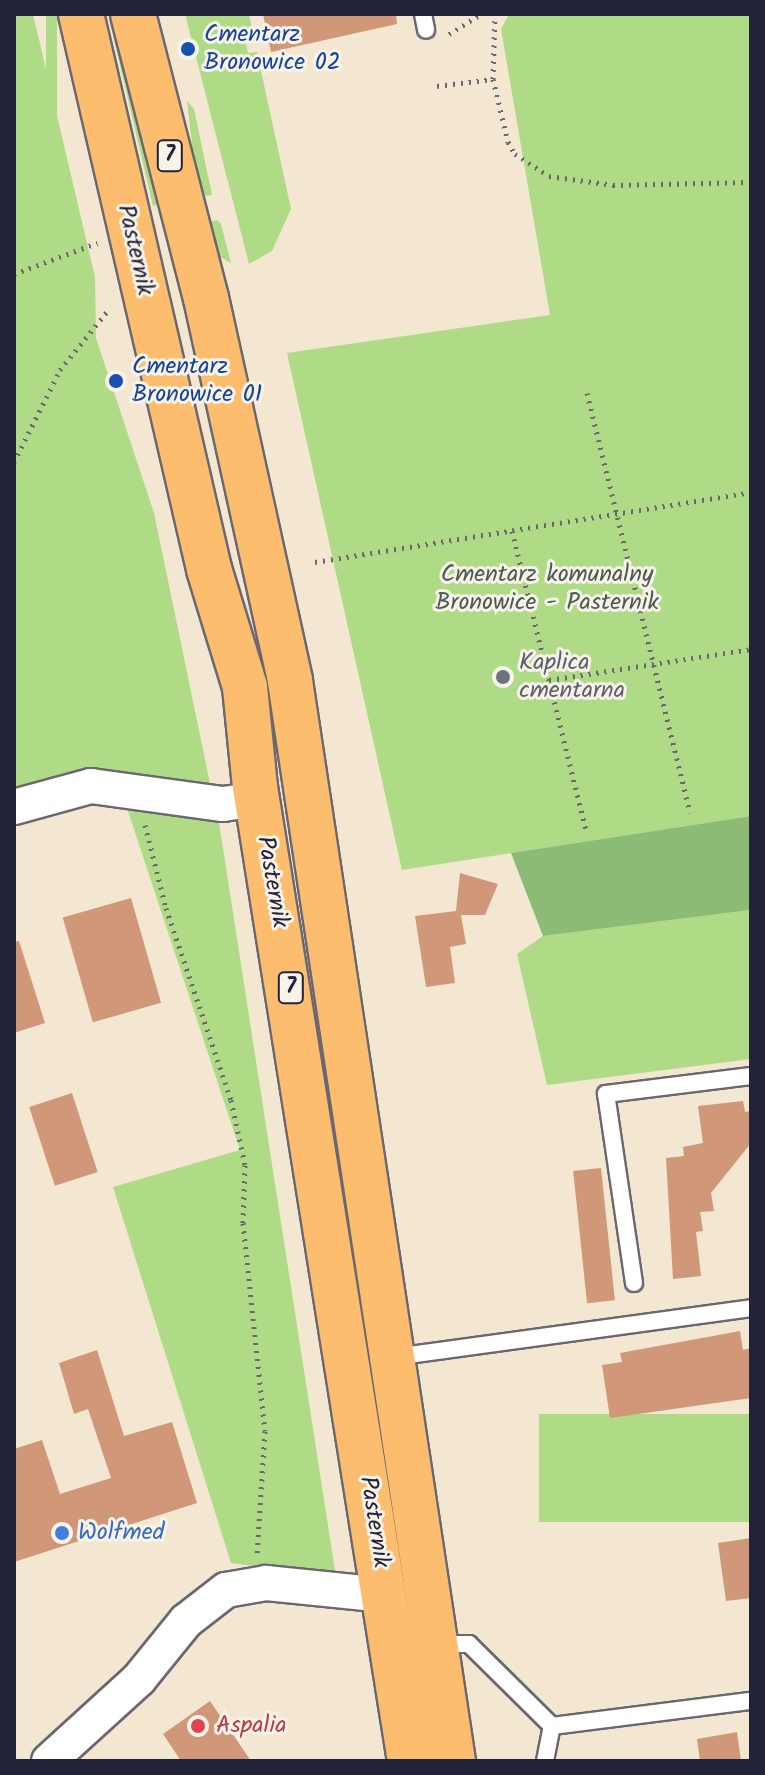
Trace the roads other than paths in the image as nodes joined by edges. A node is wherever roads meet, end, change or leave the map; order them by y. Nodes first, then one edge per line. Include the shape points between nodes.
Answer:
1 (81, 14) edge
2 (133, 14) edge
3 (257, 799) junction
4 (14, 807) edge
5 (751, 1076) edge
6 (634, 1283) dead end
7 (751, 1308) edge
8 (389, 1358) junction
9 (385, 1595) junction
10 (432, 1644) junction
11 (751, 1701) edge
12 (552, 1726) junction
13 (49, 1761) edge
14 (410, 1761) edge
15 (453, 1761) edge
16 (545, 1761) edge

1 - 3 main road, Pasternik / 7 via 209,569 245,687
2 - 8 main road, Pasternik / 7 via 206,298 329,885
3 - 4 street via 223,804 91,786
3 - 9 main road, Pasternik / 7
5 - 6 lane via 606,1094
7 - 8 lane
8 - 10 main road, Pasternik / 7
9 - 13 street via 255,1583 204,1603 139,1679
9 - 14 main road, Pasternik / 7
10 - 12 lane via 469,1644
10 - 15 main road, Pasternik / 7
11 - 12 lane
12 - 16 lane

